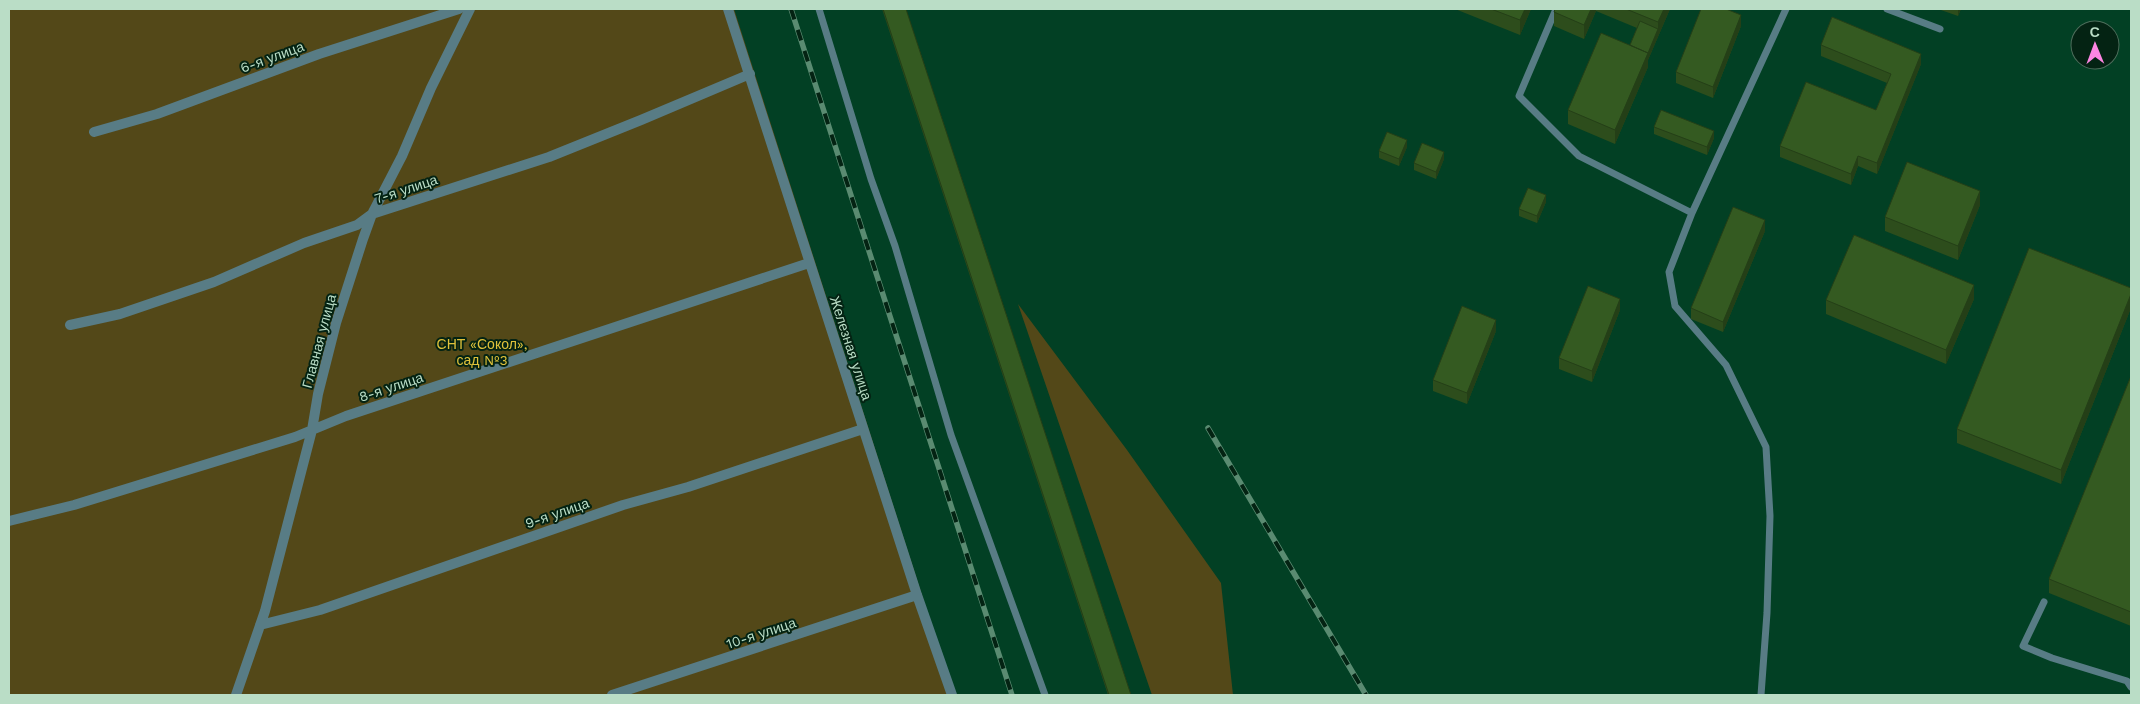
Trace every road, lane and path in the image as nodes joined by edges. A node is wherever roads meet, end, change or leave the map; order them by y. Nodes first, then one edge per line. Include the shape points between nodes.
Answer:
1 (459, 9) edge
2 (470, 9) edge
3 (728, 9) edge
4 (819, 9) edge
5 (1556, 9) edge
6 (1786, 9) edge
7 (1887, 9) edge
8 (1940, 30) dead end
9 (750, 74) junction
10 (94, 132) dead end
11 (1692, 213) junction
12 (372, 214) junction
13 (809, 263) junction
14 (70, 325) dead end
15 (863, 429) junction
16 (312, 430) junction
17 (9, 522) edge
18 (917, 595) junction
19 (2044, 602) dead end
20 (260, 625) junction
21 (2131, 687) edge
22 (236, 695) edge
23 (612, 695) edge
24 (952, 695) edge
25 (1045, 695) edge
26 (1761, 695) edge

1 - 10 street, 6-я улица via 337,48 157,114
2 - 12 street, Главная улица
3 - 9 street, Железная улица
4 - 25 lane via 895,246 950,434
5 - 11 lane via 1519,96 1579,156
6 - 11 lane
7 - 8 lane
9 - 12 street, 7-я улица via 549,157
9 - 13 street, Железная улица
11 - 26 lane via 1669,272 1675,306 1726,364 1766,447 1770,516
12 - 14 street, 7-я улица via 357,225 304,243 214,282 120,314
12 - 16 street, Главная улица via 336,323
13 - 15 street, Железная улица
13 - 16 street, 8-я улица
15 - 18 street, Железная улица
15 - 20 street, 9-я улица via 623,505 320,610
16 - 17 street, 8-я улица via 74,505
16 - 20 street, Главная улица
18 - 23 street, 10-я улица
18 - 24 street, Железная улица
19 - 21 lane via 2023,646 2127,680
20 - 22 street, Главная улица

